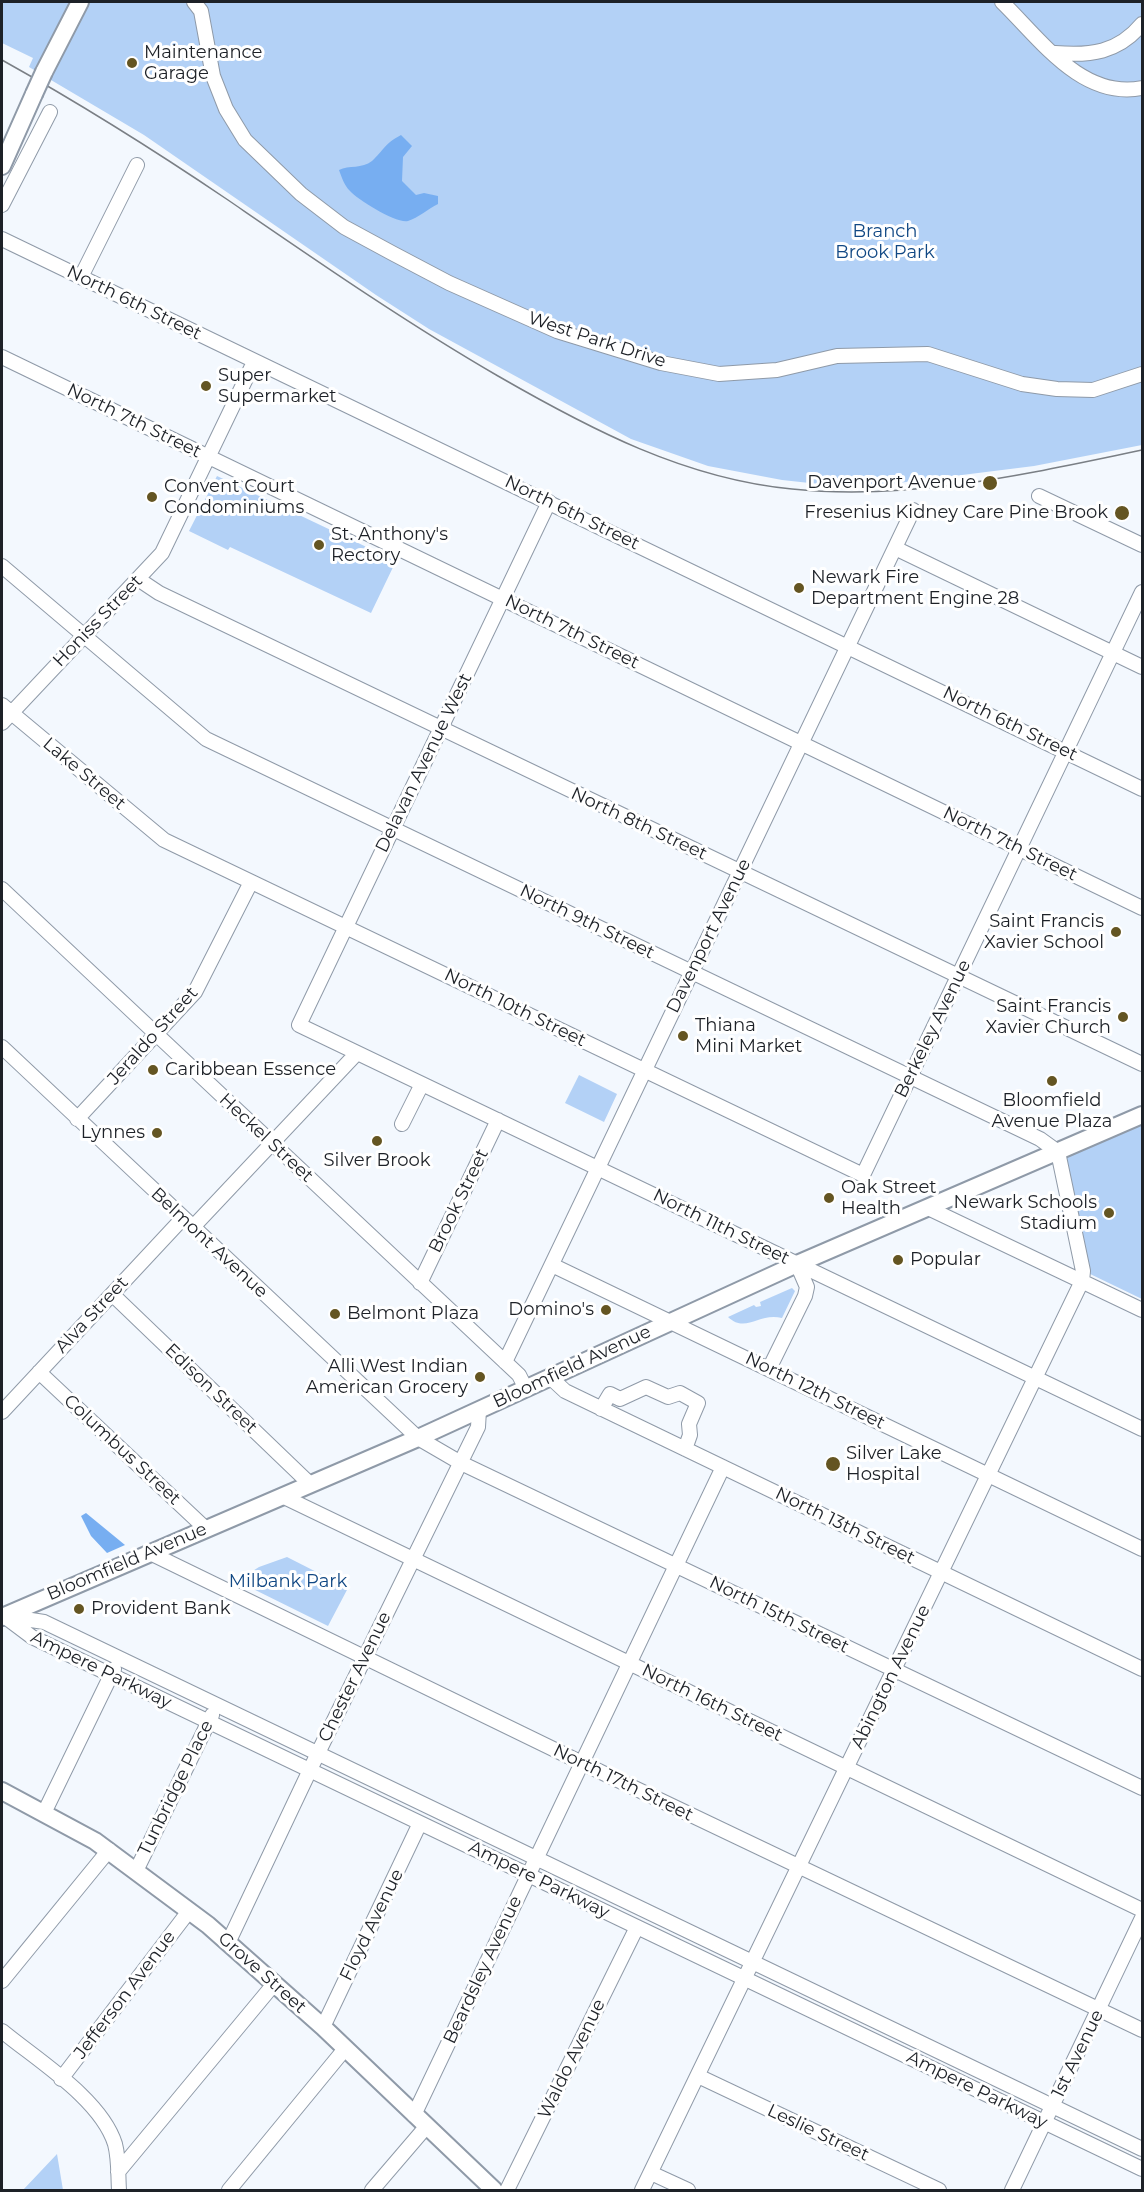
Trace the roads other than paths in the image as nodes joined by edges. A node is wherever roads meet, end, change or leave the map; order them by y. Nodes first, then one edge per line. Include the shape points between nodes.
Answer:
1 (80, 2) edge
2 (194, 2) edge
3 (205, 2) edge
4 (1002, 2) edge
5 (202, 17) junction
6 (1143, 24) edge
7 (1054, 53) junction
8 (1143, 88) edge
9 (50, 112) dead end
10 (137, 165) dead end
11 (2, 166) edge
12 (2, 205) edge
13 (2, 239) edge
14 (81, 277) junction
15 (2, 357) edge
16 (254, 362) junction
17 (1143, 374) edge
18 (209, 457) junction
19 (1039, 496) dead end
20 (549, 502) junction
21 (913, 510) dead end
22 (1143, 545) edge
23 (895, 548) junction
24 (2, 566) edge
25 (138, 579) junction
26 (1143, 592) edge
27 (503, 599) junction
28 (83, 636) junction
29 (848, 646) junction
30 (1113, 653) junction
31 (1143, 667) edge
32 (5, 713) edge
33 (440, 730) junction
34 (802, 743) junction
35 (1066, 752) junction
36 (1143, 789) edge
37 (393, 829) junction
38 (168, 842) joint
39 (1019, 848) junction
40 (740, 872) junction
41 (251, 882) junction
42 (2, 889) edge
43 (1143, 908) edge
44 (346, 927) junction
45 (692, 973) junction
46 (958, 977) junction
47 (299, 1025) joint
48 (156, 1034) junction
49 (2, 1047) edge
50 (357, 1053) junction
51 (1143, 1064) edge
52 (645, 1071) junction
53 (910, 1077) junction
54 (422, 1084) junction
55 (1143, 1115) edge
56 (77, 1119) junction
57 (498, 1120) junction
58 (402, 1124) dead end
59 (272, 1143) junction
60 (1058, 1152) junction
61 (598, 1169) junction
62 (863, 1175) joint
63 (928, 1208) junction
64 (188, 1223) junction
65 (797, 1264) junction
66 (552, 1265) junction
67 (1082, 1281) junction
68 (420, 1283) junction
69 (112, 1294) junction
70 (1143, 1310) edge
71 (669, 1321) junction
72 (505, 1362) junction
73 (769, 1370) junction
74 (39, 1372) junction
75 (1035, 1377) junction
76 (550, 1378) junction
77 (526, 1389) junction
78 (601, 1409) junction
79 (479, 1410) junction
80 (2, 1412) edge
81 (1143, 1429) edge
82 (418, 1438) junction
83 (685, 1449) junction
84 (461, 1462) junction
85 (723, 1467) junction
86 (988, 1475) junction
87 (310, 1484) junction
88 (282, 1496) junction
89 (205, 1528) junction
90 (1143, 1549) edge
91 (148, 1552) junction
92 (413, 1559) junction
93 (676, 1565) junction
94 (941, 1572) junction
95 (3, 1616) edge
96 (365, 1656) junction
97 (120, 1658) junction
98 (630, 1663) junction
99 (1143, 1669) edge
100 (894, 1670) junction
101 (111, 1675) junction
102 (217, 1704) junction
103 (208, 1722) junction
104 (318, 1753) junction
105 (582, 1763) junction
106 (847, 1768) junction
107 (310, 1770) junction
108 (1143, 1788) edge
109 (2, 1791) edge
110 (44, 1813) junction
111 (420, 1823) junction
112 (109, 1850) junction
113 (537, 1858) junction
114 (799, 1867) junction
115 (136, 1870) junction
116 (528, 1875) junction
117 (1143, 1910) edge
118 (189, 1911) junction
119 (1143, 1918) edge
120 (638, 1927) junction
121 (228, 1943) junction
122 (753, 1962) junction
123 (745, 1979) junction
124 (2, 1981) edge
125 (274, 1984) junction
126 (1099, 2009) junction
127 (323, 2027) junction
128 (1143, 2030) edge
129 (2, 2031) edge
130 (344, 2050) junction
131 (698, 2076) junction
132 (61, 2079) junction
133 (1053, 2106) junction
134 (414, 2115) junction
135 (1045, 2123) junction
136 (426, 2127) junction
137 (1143, 2149) edge
138 (1143, 2169) edge
139 (118, 2172) junction
140 (651, 2173) junction
141 (119, 2190) edge
142 (229, 2190) edge
143 (372, 2190) edge
144 (494, 2190) edge
145 (507, 2190) edge
146 (642, 2190) edge
147 (688, 2190) edge
148 (939, 2190) edge
149 (1012, 2190) edge

1 - 11 main road, bridge
2 - 5 street, West Park Drive
3 - 5 street
4 - 7 street
5 - 17 street, West Park Drive via 213,76 235,125 301,194 344,227 449,284 557,331 661,363 719,374 777,370 837,356 928,354 1022,384 1057,389 1093,390
6 - 7 street via 1106,51 1083,55
7 - 8 street via 1085,80 1101,86
9 - 12 street
10 - 14 street
13 - 14 street, North 6th Street
14 - 16 street, North 6th Street
15 - 18 street, North 7th Street
16 - 18 street, Honiss Street
16 - 20 street, North 6th Street
18 - 25 street, Honiss Street via 162,553
18 - 27 street, North 7th Street
19 - 22 street
20 - 27 street, Delavan Avenue West
20 - 29 street, North 6th Street
21 - 23 street, Davenport Avenue
23 - 29 street, Davenport Avenue
23 - 30 street
24 - 28 street, North 9th Street
25 - 28 street, Honiss Street
25 - 33 street, North 8th Street via 159,593
26 - 30 street, Berkeley Avenue
27 - 33 street, Delavan Avenue West
27 - 34 street, North 7th Street
28 - 32 street, Honiss Street
28 - 37 street, North 9th Street via 206,739
29 - 34 street, Davenport Avenue
29 - 35 street, North 6th Street
30 - 31 street
30 - 35 street, Berkeley Avenue
32 - 38 street, Lake Street
33 - 37 street, Delavan Avenue West
33 - 40 street, North 8th Street
34 - 39 street, North 7th Street
34 - 40 street, Davenport Avenue
35 - 36 street, North 6th Street
35 - 39 street, Berkeley Avenue
37 - 44 street, Delavan Avenue West
37 - 45 street, North 9th Street
38 - 41 street, North 10th Street
39 - 43 street, North 7th Street
39 - 46 street, Berkeley Avenue
40 - 45 street, Davenport Avenue
40 - 46 street, North 8th Street
41 - 44 street, North 10th Street
41 - 48 street, Jeraldo Street via 198,988
42 - 48 street, Heckel Street
44 - 47 street, Delavan Avenue West
44 - 52 street, North 10th Street
45 - 52 street, Davenport Avenue
45 - 53 street, North 9th Street
46 - 51 street, North 8th Street
46 - 53 street, Berkeley Avenue
47 - 50 street, North 11th Street
48 - 56 street, Jeraldo Street
48 - 59 street, Heckel Street
49 - 56 street, Belmont Avenue
50 - 54 street, North 11th Street
50 - 59 street, Alva Street
52 - 61 street, Davenport Avenue
52 - 62 street, North 10th Street
53 - 60 street, North 9th Street via 1046,1142
53 - 62 street, Berkeley Avenue
54 - 57 street, North 11th Street
54 - 58 street
55 - 60 main road, Bloomfield Avenue
56 - 64 street, Belmont Avenue
57 - 61 street, North 11th Street
57 - 68 street, Brook Street
59 - 64 street, Alva Street
59 - 68 street, Heckel Street
60 - 63 main road, Bloomfield Avenue
60 - 67 street
61 - 65 street, North 11th Street
61 - 66 street, Davenport Avenue
63 - 65 main road, Bloomfield Avenue
63 - 67 street
64 - 69 street, Alva Street
64 - 82 street, Belmont Avenue
65 - 71 main road, Bloomfield Avenue
65 - 73 street via 807,1287 806,1296
65 - 75 street, North 11th Street
66 - 71 street, North 12th Street
66 - 72 street, Davenport Avenue
67 - 70 street
67 - 75 street, Abington Avenue
68 - 72 street, Heckel Street
69 - 74 street, Alva Street
69 - 87 street, Edison Street
71 - 73 street, North 12th Street
71 - 76 main road, Bloomfield Avenue
72 - 77 street, Heckel Street via 519,1375
73 - 86 street, North 12th Street
74 - 80 street, Alva Street
74 - 89 street, Columbus Street
75 - 81 street, North 11th Street
75 - 86 street, Abington Avenue
76 - 77 main road, Bloomfield Avenue
76 - 78 street, North 13th Street via 565,1391
77 - 79 main road, Bloomfield Avenue
78 - 83 street, North 13th Street
78 - 83 street via 610,1394 620,1399 646,1387 668,1397 680,1393 698,1403
79 - 82 main road, Bloomfield Avenue
79 - 84 street, Chester Avenue via 478,1427
82 - 84 street, North 15th Street
82 - 87 main road, Bloomfield Avenue
83 - 85 street, North 13th Street
84 - 92 street, Chester Avenue
84 - 93 street, North 15th Street
85 - 93 street, Beardsley Avenue
85 - 94 street, North 13th Street
86 - 90 street, North 12th Street
86 - 94 street, Abington Avenue
87 - 88 main road, Bloomfield Avenue
88 - 89 main road, Bloomfield Avenue
88 - 92 street, North 16th Street
89 - 91 main road, Bloomfield Avenue
91 - 95 main road, Bloomfield Avenue
91 - 96 street, North 17th Street
92 - 96 street, Chester Avenue
92 - 98 street, North 16th Street
93 - 98 street, Beardsley Avenue
93 - 100 street, North 15th Street
94 - 99 street, North 13th Street
94 - 100 street, Abington Avenue
95 - 97 street, Ampere Parkway via 44,1622
95 - 101 street, Ampere Parkway via 32,1637
96 - 104 street, Chester Avenue
96 - 105 street, North 17th Street
97 - 101 street
97 - 102 street, Ampere Parkway
98 - 105 street, Beardsley Avenue
98 - 106 street, North 16th Street
100 - 106 street, Abington Avenue
100 - 108 street, North 15th Street
101 - 103 street, Ampere Parkway
101 - 110 street
102 - 103 street, Tunbridge Place
102 - 104 street, Ampere Parkway
103 - 107 street, Ampere Parkway
103 - 115 street, Tunbridge Place
104 - 107 street, Chester Avenue
104 - 113 street, Ampere Parkway
105 - 113 street, Beardsley Avenue
105 - 114 street, North 17th Street
106 - 114 street, Abington Avenue
106 - 117 street, North 16th Street
107 - 111 street, Ampere Parkway
107 - 121 street, Chester Avenue
109 - 110 main road, Grove Street
110 - 112 main road, Grove Street
111 - 116 street, Ampere Parkway
111 - 127 street, Floyd Avenue
112 - 115 main road, Grove Street
112 - 124 street
113 - 116 street, Beardsley Avenue
113 - 122 street, Ampere Parkway
114 - 122 street, Abington Avenue
114 - 126 street, North 17th Street
115 - 118 main road, Grove Street
116 - 120 street, Ampere Parkway
116 - 134 street, Beardsley Avenue
118 - 121 main road, Grove Street
118 - 132 street, Jefferson Avenue
119 - 126 street, 1st Avenue
120 - 123 street, Ampere Parkway
120 - 145 street, Waldo Avenue
121 - 125 main road, Grove Street
122 - 123 street, Abington Avenue
122 - 133 street, Ampere Parkway
123 - 131 street, Abington Avenue
123 - 135 street, Ampere Parkway
125 - 127 main road, Grove Street
125 - 139 street
126 - 128 street, North 17th Street
126 - 133 street, 1st Avenue
127 - 130 main road, Grove Street
129 - 132 street
130 - 134 main road, Grove Street
130 - 142 street
131 - 140 street, Abington Avenue
131 - 148 street, Leslie Street
132 - 139 street via 96,2110 114,2142
133 - 135 street, 1st Avenue
133 - 137 street, Ampere Parkway
134 - 136 main road, Grove Street
135 - 138 street, Ampere Parkway
135 - 149 street, 1st Avenue
136 - 143 street
136 - 144 main road, Grove Street
139 - 141 street
140 - 146 street, Abington Avenue
140 - 147 street

